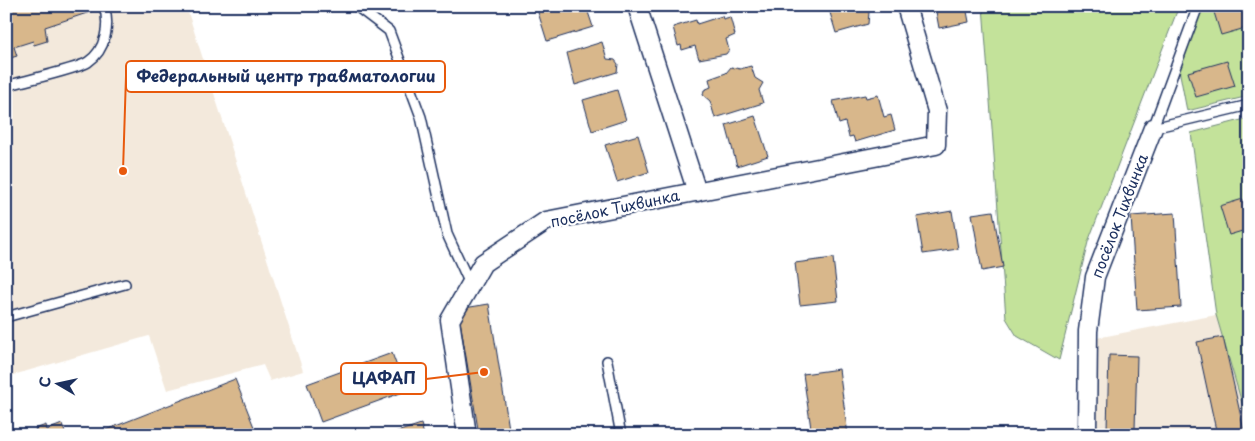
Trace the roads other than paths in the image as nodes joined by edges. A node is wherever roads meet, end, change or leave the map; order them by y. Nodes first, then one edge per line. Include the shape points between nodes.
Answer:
1 (104, 6) edge
2 (356, 6) edge
3 (637, 6) edge
4 (906, 6) edge
5 (1198, 6) edge
6 (6, 86) edge
7 (1249, 105) edge
8 (1153, 128) junction
9 (697, 192) junction
10 (124, 284) dead end
11 (470, 284) junction
12 (6, 317) edge
13 (607, 361) dead end
14 (467, 435) edge
15 (621, 435) edge
16 (1087, 435) edge

1 - 6 lane via 108,18 102,48 88,63
2 - 11 lane via 389,31 421,117 447,234
3 - 9 street
4 - 9 street, посёлок Тихвинка via 937,111 936,145
5 - 8 lane, посёлок Тихвинка
7 - 8 lane
8 - 16 street, посёлок Тихвинка via 1095,278 1088,332
9 - 11 street, посёлок Тихвинка via 546,221 483,263
10 - 12 lane
11 - 14 street, посёлок Тихвинка via 450,320
13 - 15 lane

